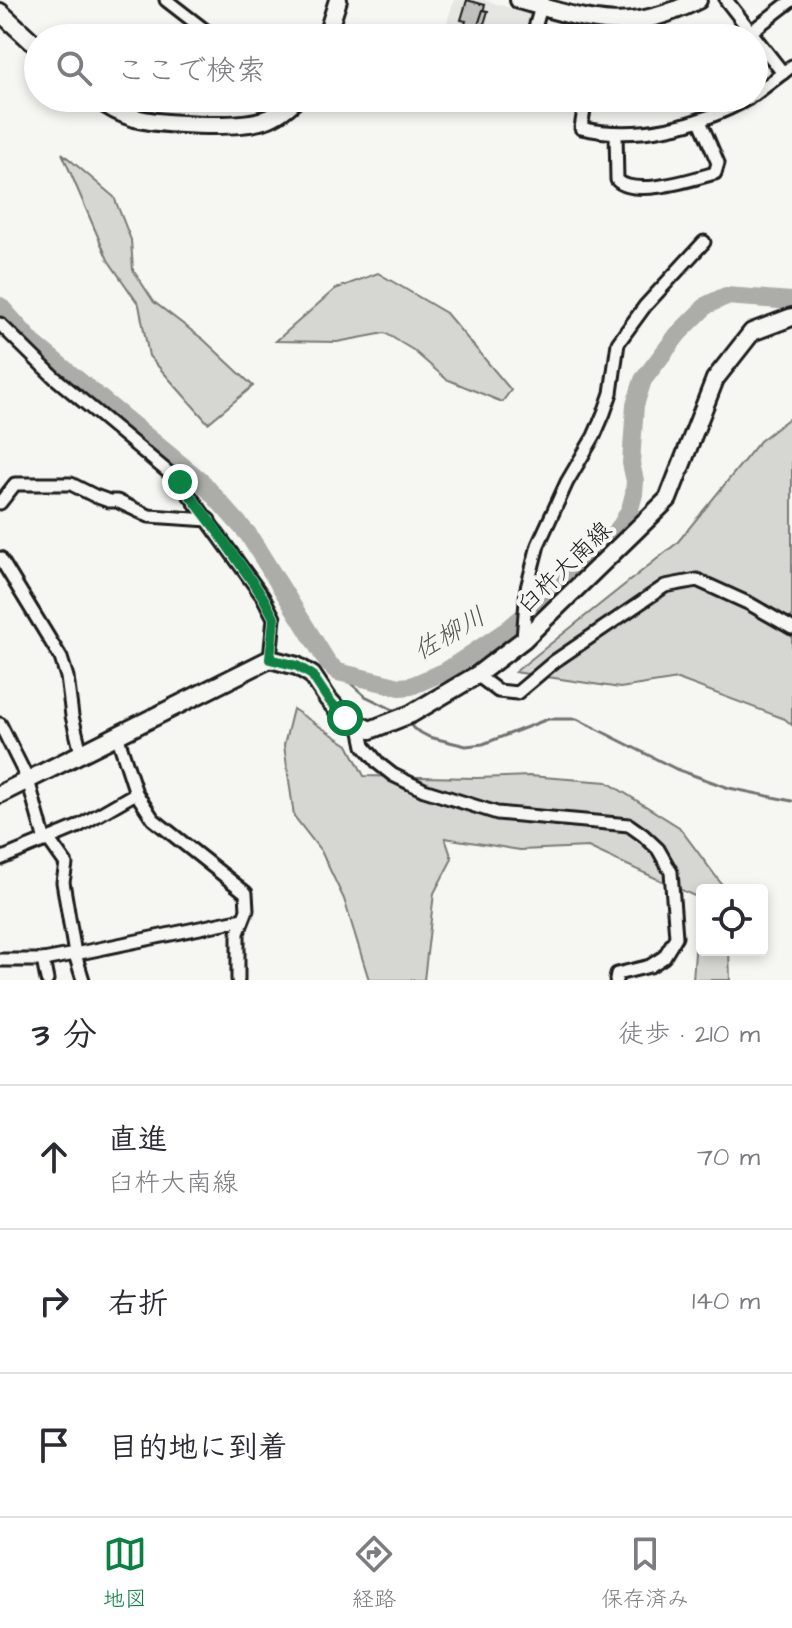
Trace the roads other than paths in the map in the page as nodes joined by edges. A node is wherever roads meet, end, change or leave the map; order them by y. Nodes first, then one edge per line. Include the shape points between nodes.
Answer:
1 (166, 0) edge
2 (338, 0) edge
3 (519, 0) edge
4 (698, 0) edge
5 (726, 0) edge
6 (792, 0) edge
7 (542, 3) edge
8 (0, 12) edge
9 (197, 24) edge
10 (330, 24) edge
11 (536, 24) edge
12 (740, 24) edge
13 (761, 24) edge
14 (24, 34) edge
15 (768, 53) edge
16 (788, 70) edge
17 (768, 85) edge
18 (120, 112) edge
19 (280, 112) edge
20 (584, 112) edge
21 (719, 112) edge
22 (700, 121) junction
23 (616, 133) junction
24 (704, 242) dead end
25 (792, 317) edge
26 (0, 324) edge
27 (0, 503) edge
28 (209, 520) junction
29 (0, 558) edge
30 (792, 628) edge
31 (523, 640) junction
32 (270, 659) junction
33 (477, 675) junction
34 (0, 724) edge
35 (360, 727) junction
36 (117, 735) junction
37 (81, 753) junction
38 (28, 780) junction
39 (136, 793) junction
40 (0, 794) edge
41 (47, 841) junction
42 (0, 859) edge
43 (243, 919) junction
44 (75, 954) junction
45 (0, 960) edge
46 (43, 960) junction
47 (47, 980) edge
48 (83, 980) edge
49 (238, 980) edge
50 (616, 980) edge

1 - 9 street
2 - 10 main road
3 - 7 main road
4 - 7 main road via 625,23 595,21
5 - 12 street
6 - 13 street
7 - 11 street
8 - 14 main road
15 - 16 street
16 - 17 street
18 - 19 main road via 147,121 222,124 262,121
20 - 23 street via 581,128
21 - 22 street
22 - 23 street
22 - 23 street via 718,163 715,173 662,185 635,187 617,180
24 - 31 street via 618,343 604,413 538,545 527,588
25 - 31 main road, 臼杵大南線 via 752,332 715,379 668,499
26 - 28 street via 54,377 180,482
27 - 28 street via 15,484 71,484 149,516
28 - 32 street via 274,618
29 - 37 street via 61,658
30 - 33 street via 697,580 665,586 517,693 498,691
31 - 33 main road, 臼杵大南線
32 - 35 main road via 312,675 336,709
32 - 36 main road
33 - 35 main road, 臼杵大南線 via 411,714 370,730
34 - 38 street
35 - 50 street via 364,746 379,764 424,790 497,813 629,825 658,849 671,872 676,937 664,957 617,974
36 - 37 main road
36 - 39 street
37 - 38 main road
38 - 40 main road
38 - 41 street
39 - 41 street
39 - 43 street via 164,831 246,893
41 - 42 street
41 - 44 street via 66,864 63,882
43 - 44 street
43 - 49 street
44 - 46 street
44 - 48 street
45 - 46 street
46 - 47 street

